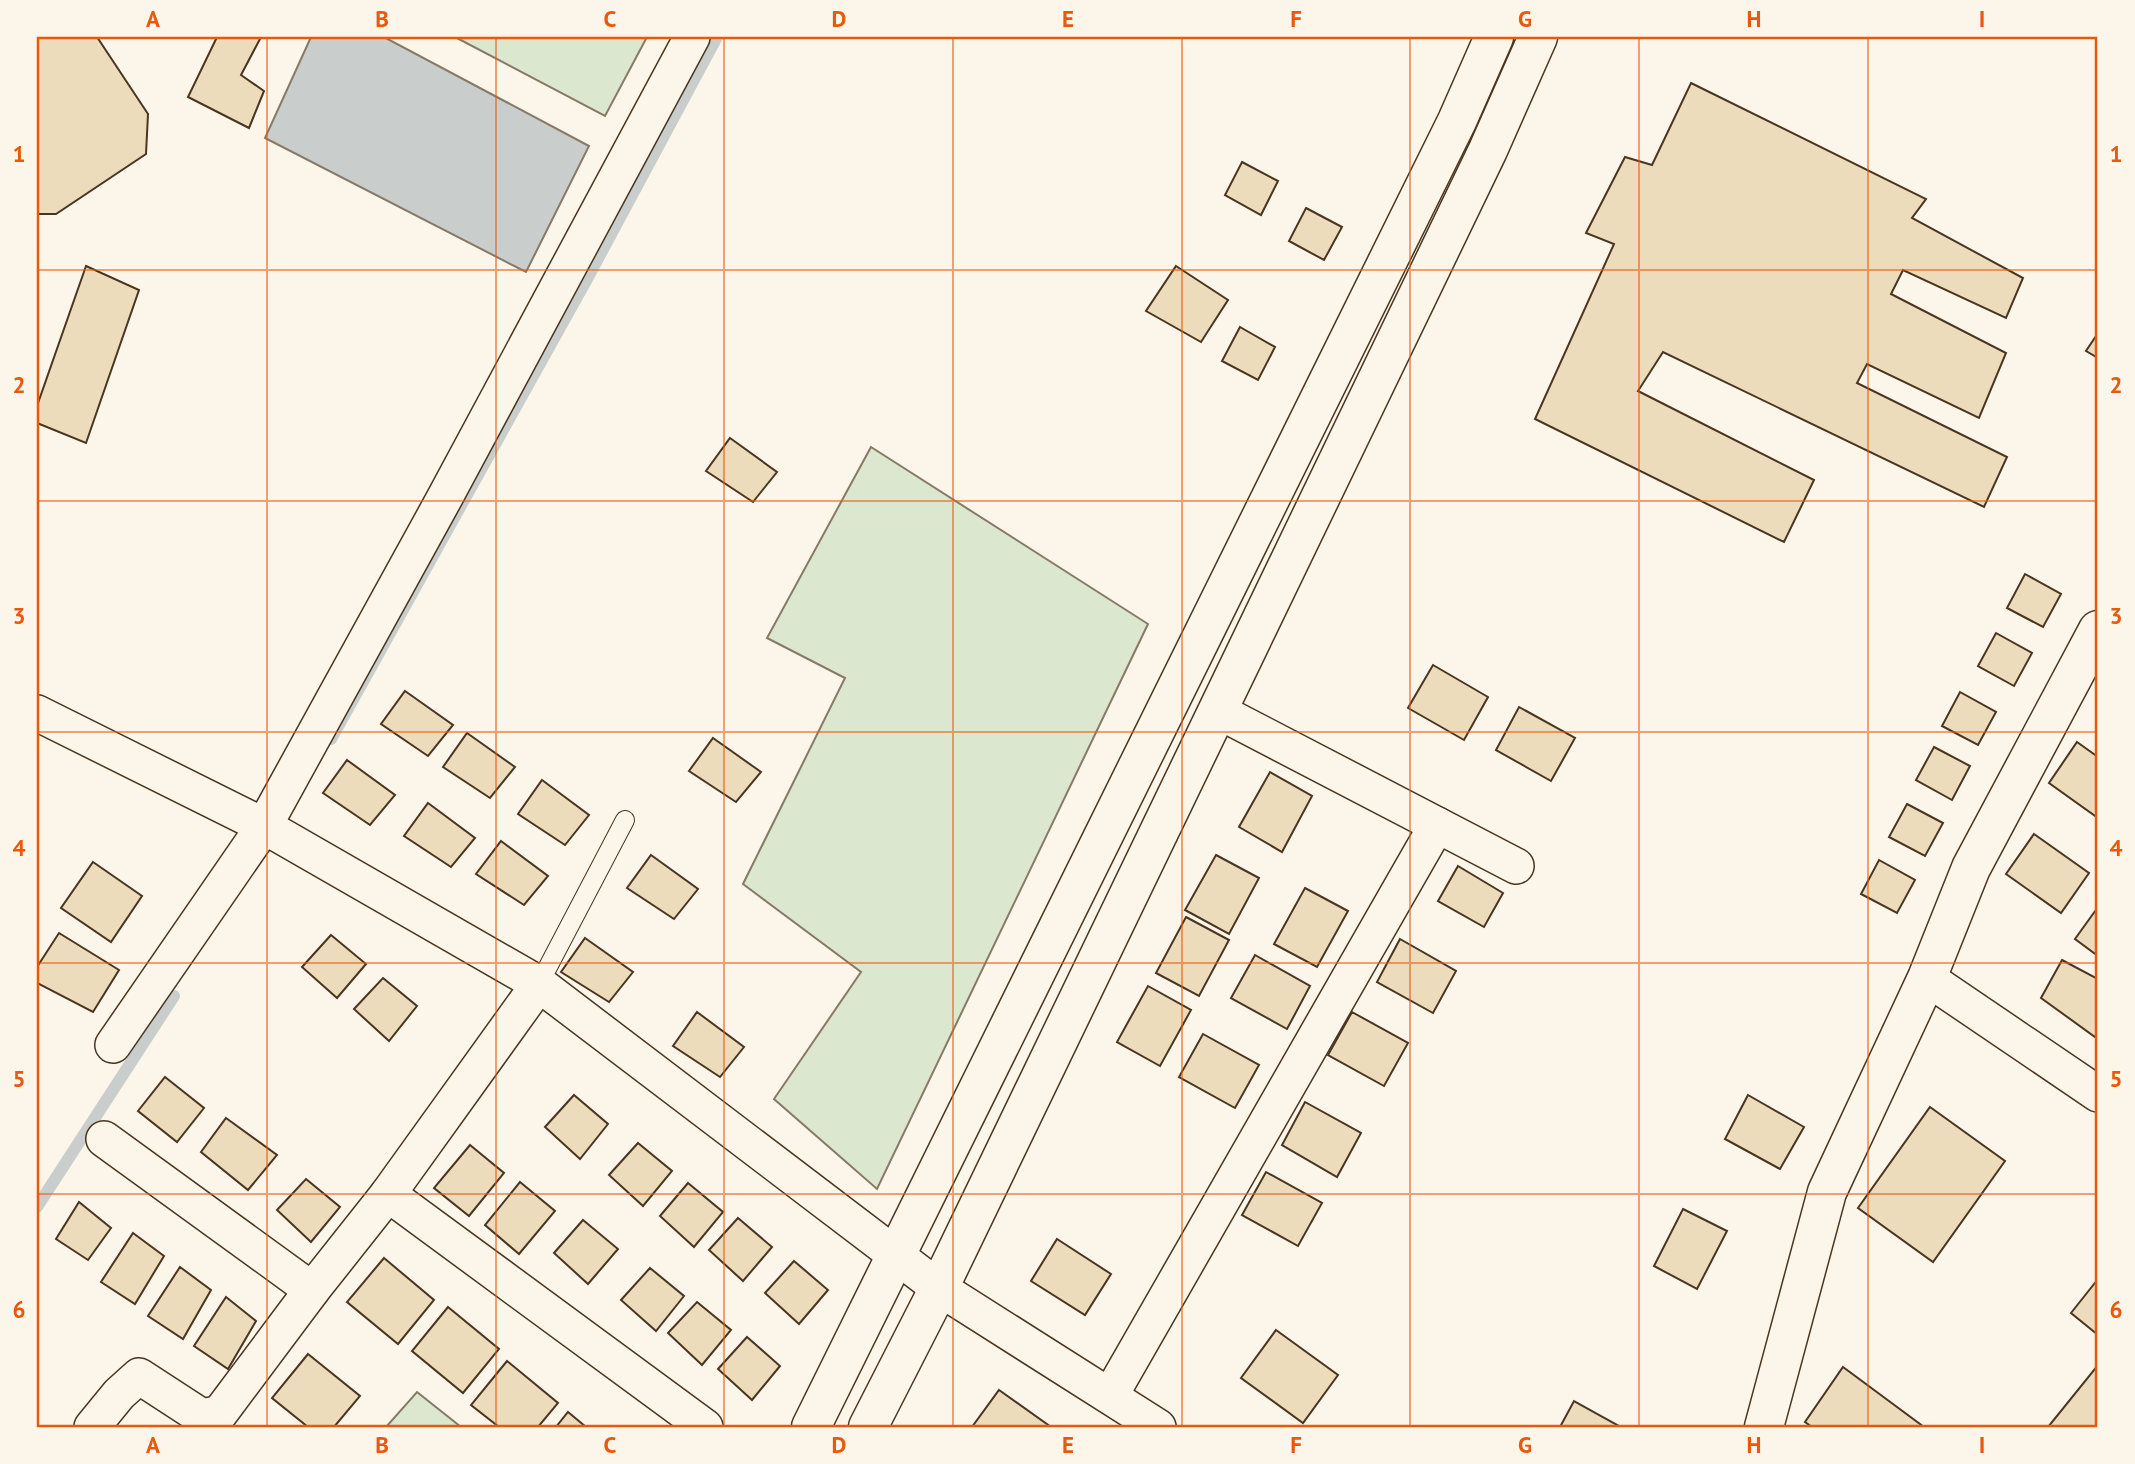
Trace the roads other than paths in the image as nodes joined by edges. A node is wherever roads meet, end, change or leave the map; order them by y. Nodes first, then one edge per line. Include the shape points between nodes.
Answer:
1 (692, 37) edge
2 (1494, 37) edge
3 (1538, 37) edge
4 (2098, 630) edge
5 (1217, 711) junction
6 (37, 713) edge
7 (625, 820) dead end
8 (1437, 825) junction
9 (264, 826) junction
10 (1516, 866) dead end
11 (1927, 978) junction
12 (539, 984) junction
13 (113, 1045) dead end
14 (2098, 1094) edge
15 (104, 1139) dead end
16 (388, 1194) junction
17 (896, 1255) junction
18 (939, 1288) junction
19 (312, 1290) junction
20 (1110, 1396) junction
21 (92, 1427) edge
22 (705, 1427) edge
23 (811, 1427) edge
24 (867, 1427) edge
25 (1158, 1427) edge
26 (1764, 1427) edge

1 - 9 street
2 - 17 street via 1457,121
3 - 5 street
4 - 11 street via 1971,868
5 - 8 street
5 - 18 street
6 - 9 street
7 - 12 lane
8 - 10 street
8 - 20 street
9 - 12 street
9 - 13 street
11 - 14 street
11 - 26 street via 1827,1192
12 - 16 street
12 - 17 street
15 - 19 street
16 - 19 street
16 - 22 street
17 - 18 street
17 - 23 street
18 - 20 street
18 - 24 street
19 - 21 street via 220,1413 202,1417 139,1376
20 - 25 street

